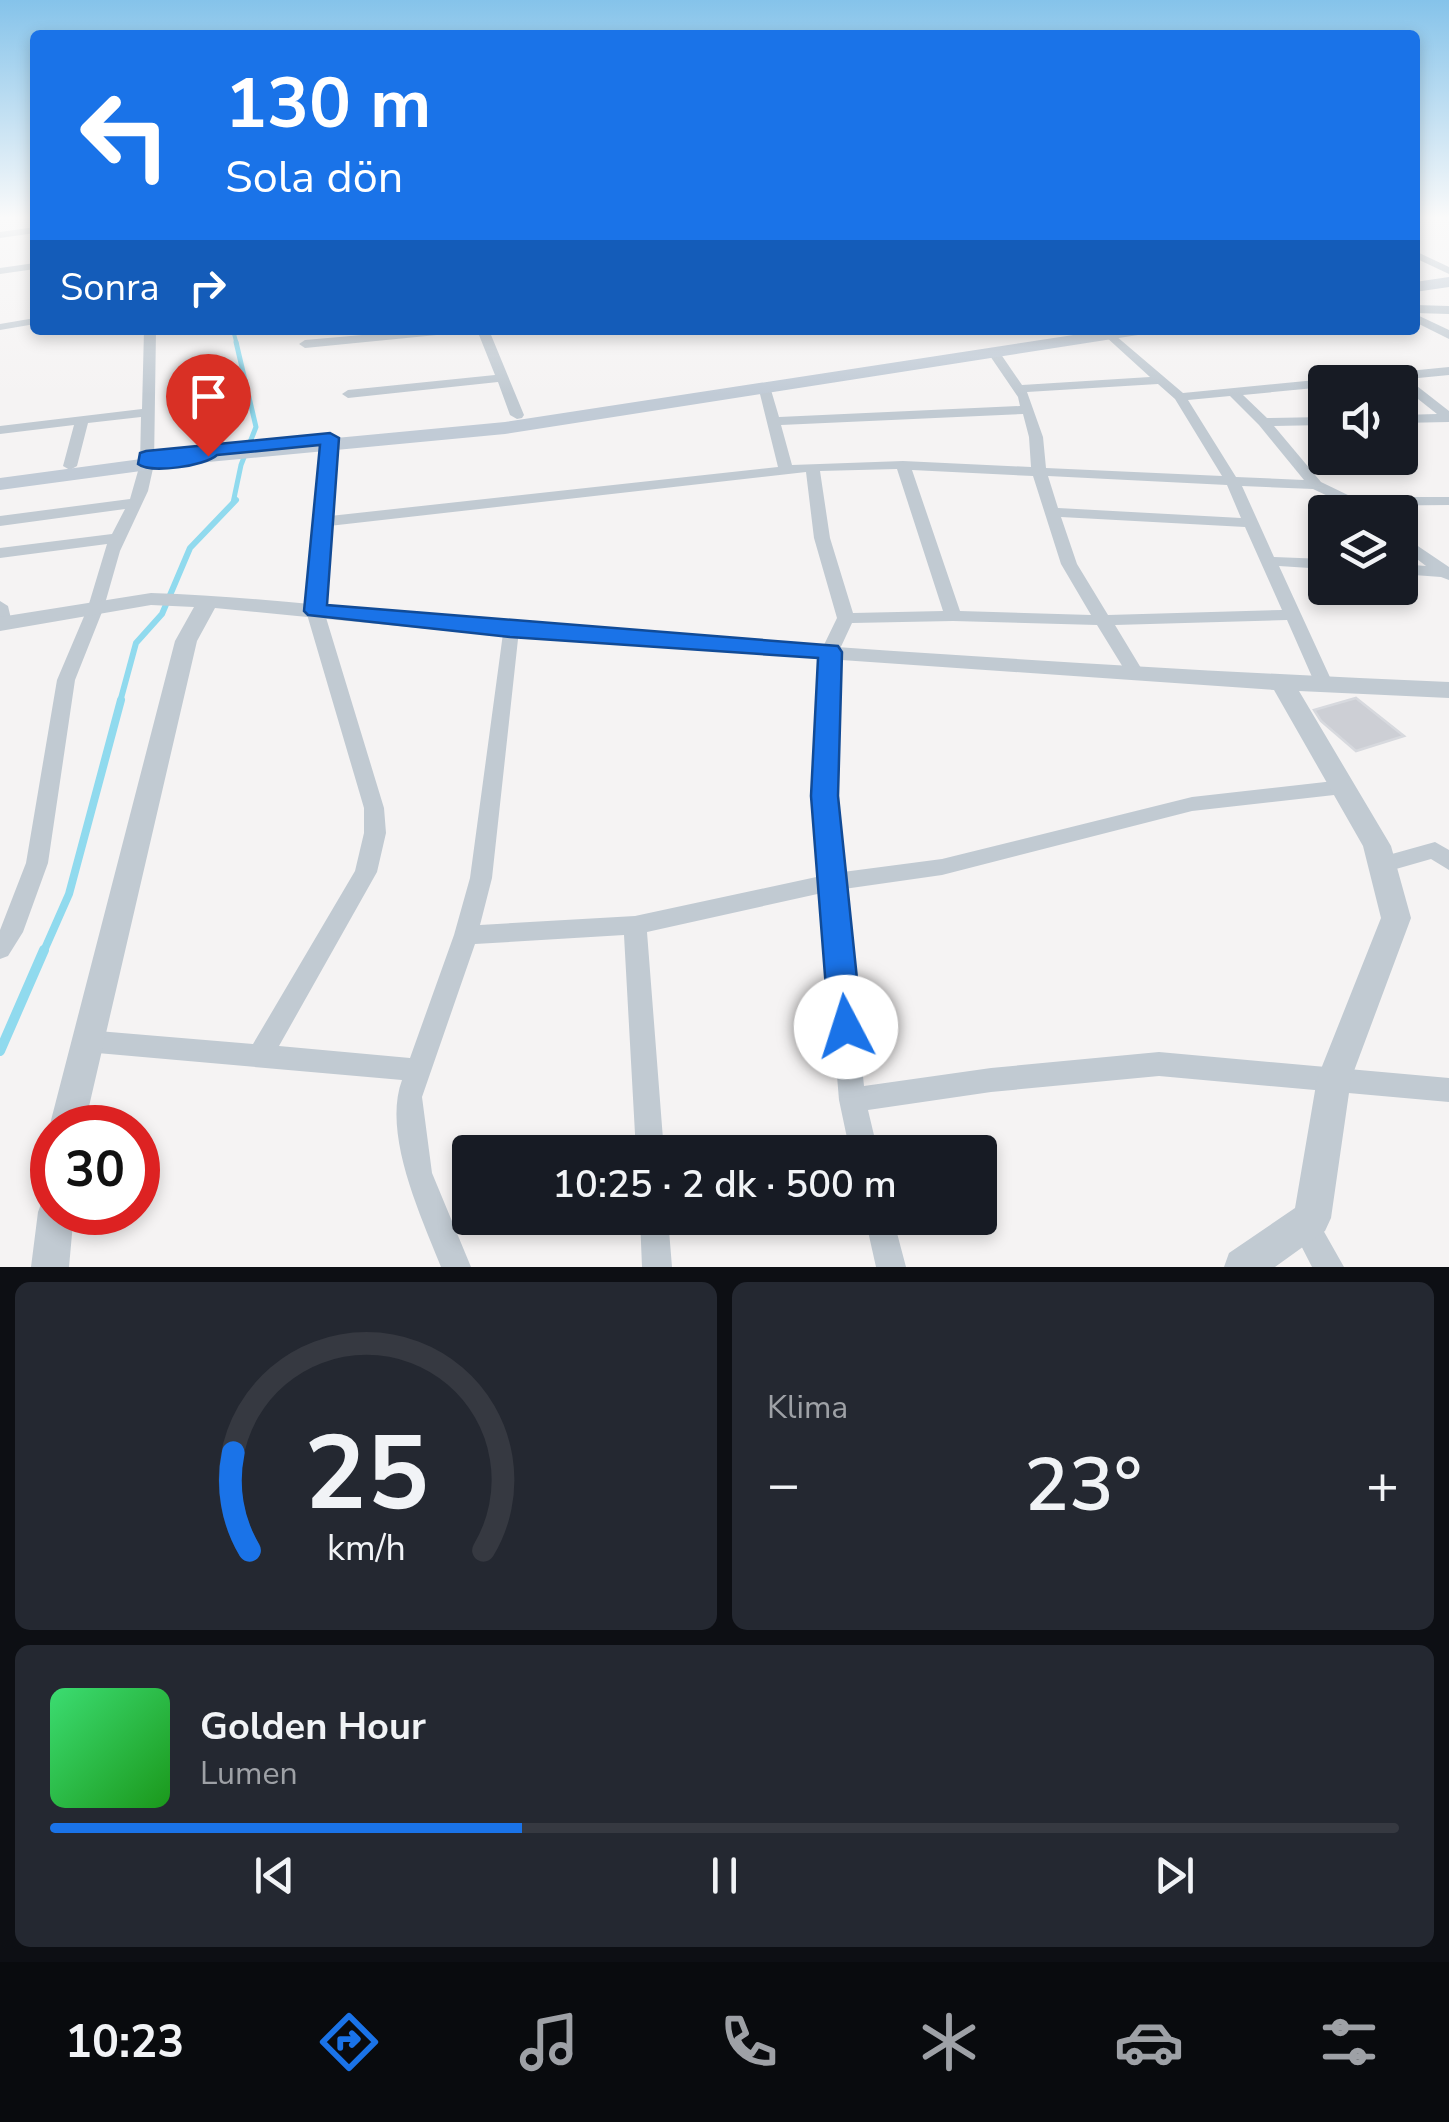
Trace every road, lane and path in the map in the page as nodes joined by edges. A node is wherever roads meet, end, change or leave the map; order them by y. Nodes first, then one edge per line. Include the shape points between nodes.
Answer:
1 (1449, 285) edge
2 (1420, 291) edge
3 (1420, 293) edge
4 (1449, 297) edge
5 (1449, 310) edge
6 (1420, 313) edge
7 (1420, 316) edge
8 (30, 322) edge
9 (0, 327) edge
10 (1449, 334) edge
11 (150, 335) edge
12 (403, 335) edge
13 (485, 335) edge
14 (1090, 335) edge
15 (1094, 335) edge
16 (1120, 335) edge
17 (305, 344) dead end
18 (994, 353) junction
19 (1449, 371) edge
20 (1418, 373) edge
21 (502, 378) junction
22 (1160, 380) junction
23 (1308, 384) edge
24 (761, 385) junction
25 (1018, 389) junction
26 (1232, 391) junction
27 (1418, 393) edge
28 (348, 394) dead end
29 (1180, 397) junction
30 (1028, 410) junction
31 (148, 412) junction
32 (518, 415) junction
33 (1449, 418) edge
34 (1418, 419) edge
35 (82, 421) junction
36 (773, 421) junction
37 (1308, 421) edge
38 (1264, 422) junction
39 (0, 430) edge
40 (330, 442) junction
41 (147, 460) junction
42 (904, 465) junction
43 (70, 466) junction
44 (812, 466) junction
45 (786, 470) junction
46 (1039, 472) junction
47 (0, 474) edge
48 (1233, 483) junction
49 (0, 484) edge
50 (1316, 485) junction
51 (1335, 495) edge
52 (1418, 502) edge
53 (1449, 502) edge
54 (135, 503) junction
55 (1052, 512) junction
56 (0, 521) edge
57 (322, 522) junction
58 (1250, 523) junction
59 (119, 538) junction
60 (1418, 552) edge
61 (0, 553) edge
62 (1267, 561) junction
63 (1308, 563) edge
64 (1418, 570) edge
65 (1447, 572) edge
66 (196, 600) junction
67 (96, 607) junction
68 (316, 611) junction
69 (1292, 615) junction
70 (953, 616) junction
71 (1, 618) edge
72 (846, 618) junction
73 (1103, 620) junction
74 (510, 630) junction
75 (830, 652) junction
76 (1135, 672) junction
77 (1282, 683) junction
78 (1325, 686) junction
79 (1449, 690) edge
80 (1343, 787) junction
81 (1449, 862) edge
82 (1382, 865) junction
83 (831, 882) junction
84 (635, 925) junction
85 (466, 935) junction
86 (0, 949) edge
87 (86, 1042) junction
88 (260, 1056) junction
89 (418, 1070) junction
90 (1334, 1080) junction
91 (1449, 1090) edge
92 (852, 1100) junction
93 (71, 1105) edge
94 (649, 1135) edge
95 (860, 1135) edge
96 (1304, 1224) junction
97 (53, 1235) edge
98 (655, 1235) edge
99 (883, 1235) edge
100 (50, 1267) edge
101 (456, 1267) edge
102 (657, 1267) edge
103 (891, 1267) edge
104 (1243, 1267) edge
105 (1329, 1267) edge

1 - 2 main road
3 - 4 street
5 - 6 street
7 - 10 street
8 - 9 street
11 - 31 street
12 - 17 street
13 - 21 street
14 - 24 main road
15 - 18 main road
16 - 22 street
18 - 24 main road
18 - 25 street
19 - 20 street
21 - 28 street
21 - 32 street
22 - 25 street
22 - 29 street
23 - 26 street
24 - 32 main road
24 - 36 street
24 - 40 main road via 505,428
25 - 30 street
26 - 29 street
26 - 38 street
27 - 33 street
29 - 48 street
30 - 36 street
30 - 46 street
31 - 35 street
31 - 41 street
32 - 40 main road
33 - 34 street
35 - 39 street
35 - 43 street
36 - 45 street
37 - 38 street
38 - 50 street
40 - 41 main road
40 - 57 street
41 - 43 main road
41 - 49 main road
41 - 54 street
42 - 44 street
42 - 46 street
42 - 70 street
43 - 47 main road
44 - 45 street
44 - 72 street via 822,538
45 - 57 street
46 - 48 street
46 - 55 street
48 - 50 street
48 - 58 street
50 - 51 street
52 - 53 street
54 - 56 street
54 - 59 street
55 - 58 street
55 - 73 street via 1069,564
57 - 68 street
58 - 62 street
59 - 61 street
59 - 67 street
60 - 65 street
62 - 63 street
62 - 69 street
64 - 65 street
66 - 67 street
66 - 68 street
66 - 87 street
67 - 71 street
67 - 86 street via 66,680 37,863
68 - 74 street
68 - 88 street via 374,808 375,833 366,872
69 - 73 street
69 - 78 street
70 - 72 street
70 - 73 street
72 - 75 street
73 - 76 street
74 - 75 street
74 - 85 street via 481,878
75 - 76 street
75 - 83 street via 824,796
76 - 77 street
77 - 78 street
77 - 80 street
78 - 79 street
80 - 82 street
80 - 83 street via 1192,804 942,868
81 - 82 street via 1435,850
82 - 90 street via 1396,918
83 - 84 street
83 - 92 street
84 - 85 street
84 - 94 street
85 - 89 street
87 - 88 street
87 - 93 street
88 - 89 street
89 - 101 street via 409,1097 418,1173
90 - 91 street
90 - 92 street via 1159,1064
90 - 96 street via 1312,1218
92 - 95 street
96 - 104 street
96 - 105 street
97 - 100 street
98 - 102 street
99 - 103 street

